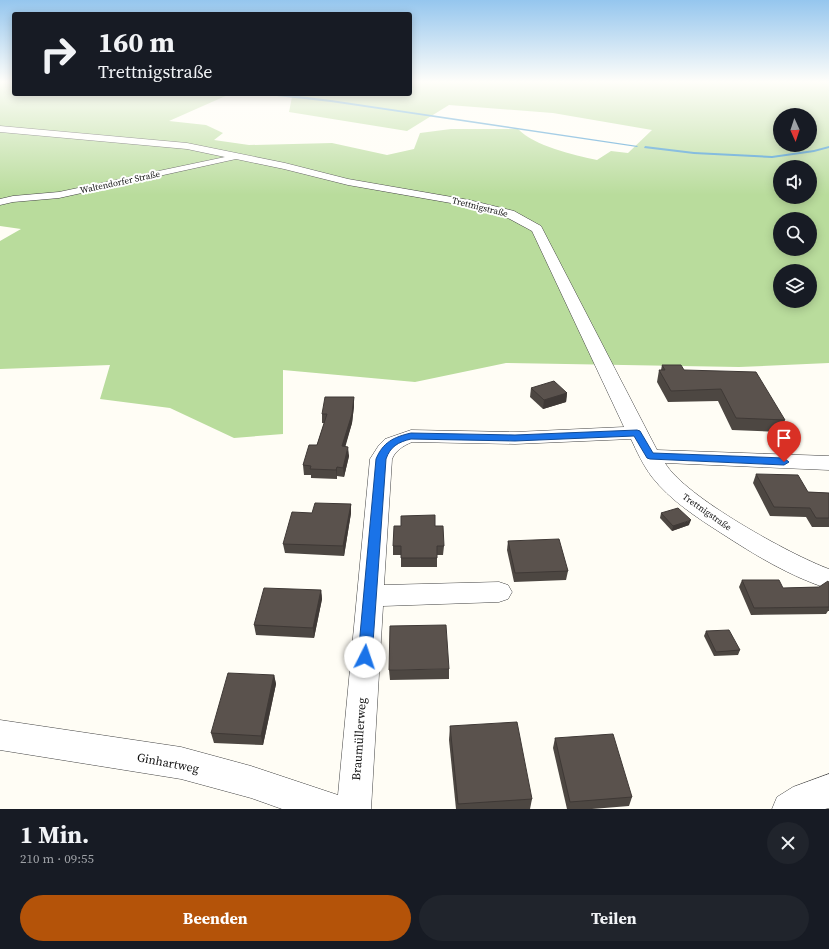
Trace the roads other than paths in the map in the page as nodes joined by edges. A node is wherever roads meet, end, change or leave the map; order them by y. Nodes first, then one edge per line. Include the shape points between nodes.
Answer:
1 (0, 129) edge
2 (239, 156) junction
3 (0, 202) edge
4 (637, 433) junction
5 (650, 456) junction
6 (829, 463) edge
7 (829, 579) edge
8 (499, 592) dead end
9 (370, 596) junction
10 (0, 735) edge
11 (829, 791) edge
12 (331, 809) edge
13 (354, 809) edge
14 (789, 809) edge

1 - 2 street, Trettnigstraße via 187,146
2 - 3 street, Waltendorfer Straße via 59,195
2 - 4 street, Trettnigstraße via 348,182 469,203 510,214 537,229
4 - 5 street, Trettnigstraße
4 - 9 street, Braumüllerweg via 515,438 411,436 390,444 381,459
5 - 6 street
5 - 7 street, Trettnigstraße via 670,483 698,507 777,556
8 - 9 street
9 - 13 street, Braumüllerweg
10 - 12 street, Ginhartweg via 181,764 251,782
11 - 14 street via 805,799

